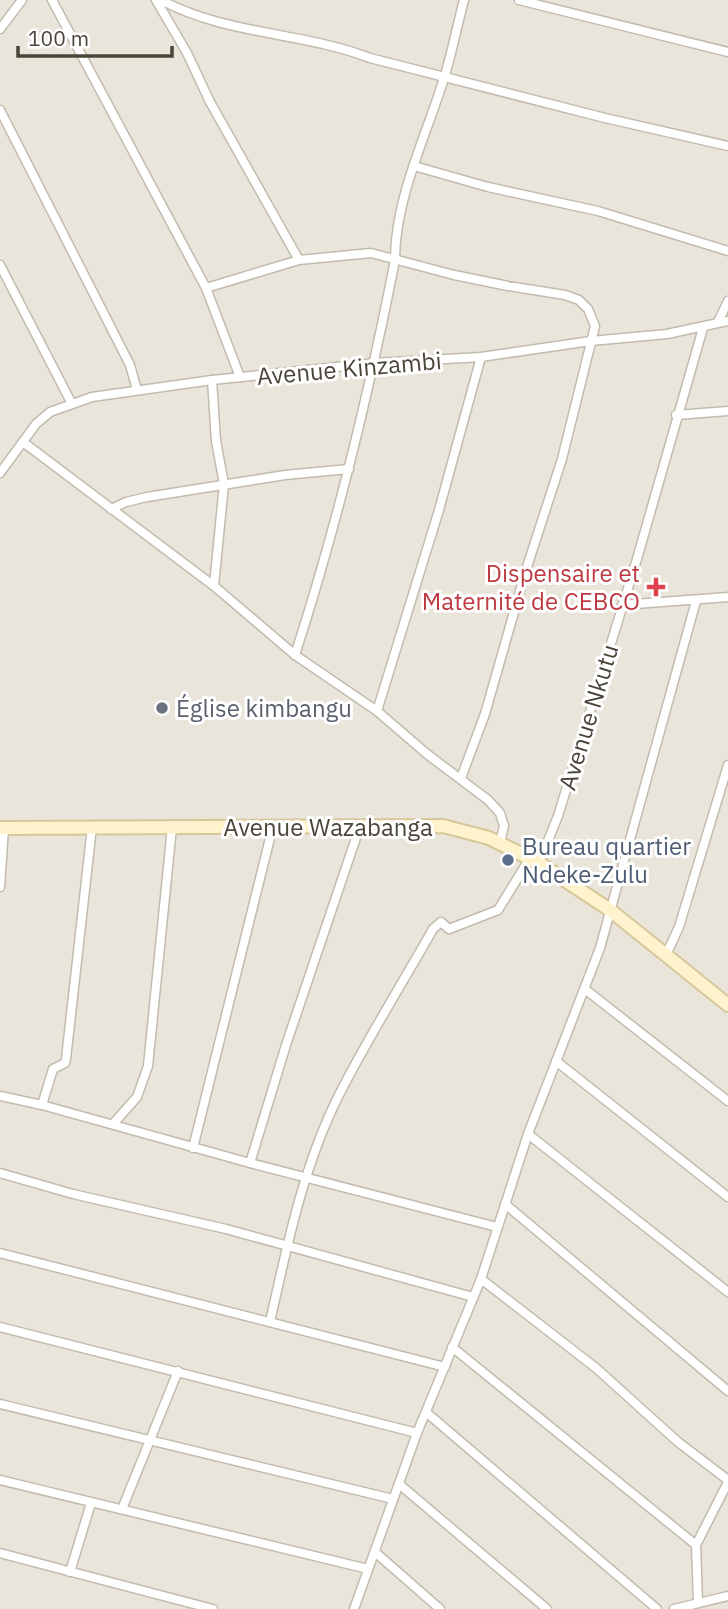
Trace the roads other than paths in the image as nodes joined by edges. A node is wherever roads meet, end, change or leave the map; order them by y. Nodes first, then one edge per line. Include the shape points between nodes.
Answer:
1 (22, 0) edge
2 (52, 0) edge
3 (159, 0) edge
4 (464, 0) edge
5 (519, 0) edge
6 (0, 29) edge
7 (728, 51) edge
8 (444, 77) junction
9 (0, 110) edge
10 (728, 146) edge
11 (414, 166) junction
12 (728, 251) edge
13 (299, 260) junction
14 (396, 260) junction
15 (0, 265) edge
16 (206, 288) junction
17 (728, 301) edge
18 (723, 321) edge
19 (703, 328) junction
20 (591, 341) junction
21 (481, 357) junction
22 (375, 363) junction
23 (240, 377) junction
24 (212, 380) junction
25 (136, 390) junction
26 (72, 404) junction
27 (728, 411) edge
28 (676, 415) junction
29 (23, 442) junction
30 (349, 469) junction
31 (0, 473) edge
32 (224, 484) junction
33 (111, 509) junction
34 (214, 586) junction
35 (728, 597) edge
36 (696, 601) junction
37 (622, 605) junction
38 (295, 655) junction
39 (377, 711) junction
40 (728, 765) edge
41 (461, 778) junction
42 (273, 826) junction
43 (360, 826) junction
44 (92, 827) junction
45 (172, 827) junction
46 (2, 828) edge
47 (500, 843) junction
48 (534, 861) junction
49 (0, 887) edge
50 (610, 910) junction
51 (666, 955) junction
52 (586, 990) junction
53 (728, 1005) edge
54 (556, 1060) junction
55 (0, 1096) edge
56 (728, 1101) edge
57 (42, 1105) junction
58 (113, 1125) junction
59 (528, 1134) junction
60 (193, 1148) junction
61 (250, 1163) junction
62 (0, 1173) edge
63 (305, 1178) junction
64 (728, 1197) edge
65 (505, 1204) junction
66 (498, 1227) junction
67 (287, 1245) junction
68 (0, 1253) edge
69 (481, 1279) junction
70 (728, 1292) edge
71 (473, 1297) junction
72 (270, 1322) junction
73 (0, 1327) edge
74 (452, 1347) junction
75 (445, 1367) junction
76 (178, 1371) junction
77 (728, 1391) edge
78 (0, 1404) edge
79 (426, 1413) junction
80 (417, 1433) junction
81 (149, 1441) junction
82 (0, 1480) edge
83 (728, 1481) edge
84 (399, 1484) junction
85 (393, 1499) junction
86 (91, 1503) junction
87 (122, 1510) junction
88 (696, 1545) junction
89 (375, 1552) junction
90 (0, 1553) edge
91 (368, 1569) junction
92 (70, 1572) junction
93 (728, 1595) edge
94 (698, 1602) junction
95 (213, 1609) edge
96 (354, 1609) edge
97 (440, 1609) edge
98 (547, 1609) edge
99 (657, 1609) edge
100 (674, 1609) edge

1 - 6 street
2 - 16 street
3 - 8 street via 208,19 349,50
3 - 13 street
4 - 8 street
5 - 7 street
8 - 10 street
8 - 11 street
9 - 25 street via 130,365
11 - 12 street via 598,211
11 - 14 street via 395,245
13 - 14 street via 371,253
13 - 16 street
14 - 20 street via 579,300 595,326
14 - 22 street
15 - 26 street
16 - 23 street
17 - 18 street
18 - 19 street, Avenue Kinzambi
19 - 20 street, Avenue Kinzambi
19 - 28 street, Avenue Nkutu
20 - 21 street, Avenue Kinzambi
20 - 41 street via 562,459 485,714
21 - 22 street, Avenue Kinzambi
21 - 39 street
22 - 23 street, Avenue Kinzambi
22 - 30 street
23 - 24 street, Avenue Kinzambi
24 - 25 street, Avenue Kinzambi
24 - 32 street
25 - 26 street, Avenue Kinzambi
26 - 29 street, Avenue Kinzambi via 50,412
27 - 28 street
28 - 37 street, Avenue Nkutu
29 - 31 street, Avenue Kinzambi
29 - 33 street
30 - 32 street
30 - 38 street
32 - 33 street via 147,497
32 - 34 street
33 - 34 street
34 - 38 street
35 - 36 street
36 - 37 street
36 - 50 street
37 - 48 street, Avenue Nkutu via 558,816
38 - 39 street
39 - 41 street
40 - 51 street via 680,927
41 - 47 street via 500,813 504,827
42 - 43 main road, Avenue Wazabanga
42 - 45 main road, Avenue Wazabanga
42 - 60 street
43 - 47 main road, Avenue Wazabanga via 443,826
43 - 61 street
44 - 45 main road, Avenue Wazabanga
44 - 46 main road, Avenue Wazabanga
44 - 57 street via 66,1059 53,1069
45 - 58 street via 148,1066 137,1097
46 - 49 street
47 - 48 main road, Avenue Wazabanga
48 - 50 main road, Avenue Wazabanga
48 - 63 street, Avenue Nkutu via 498,911 449,929 441,922 433,929 337,1098
50 - 51 main road, Avenue Wazabanga
50 - 52 street
51 - 53 main road, Avenue Wazabanga
52 - 54 street
52 - 56 street
54 - 59 street
54 - 64 street
55 - 57 street
57 - 58 street
58 - 60 street
59 - 65 street
59 - 70 street
60 - 61 street
61 - 63 street
62 - 67 street
63 - 66 street
63 - 67 street, Avenue Nkutu
65 - 66 street
65 - 77 street
66 - 69 street
67 - 71 street
67 - 72 street, Avenue Nkutu
68 - 72 street
69 - 71 street
69 - 83 street via 596,1368
71 - 74 street
72 - 75 street
73 - 76 street
74 - 75 street
74 - 88 street
75 - 79 street
76 - 80 street
76 - 81 street
78 - 81 street
79 - 80 street
79 - 99 street
80 - 84 street
81 - 85 street
81 - 87 street
82 - 86 street
83 - 88 street
84 - 85 street
84 - 98 street
85 - 89 street
86 - 87 street
86 - 92 street
87 - 91 street
88 - 94 street
89 - 91 street
89 - 97 street
90 - 92 street
91 - 96 street
92 - 95 street
93 - 94 street
94 - 100 street

